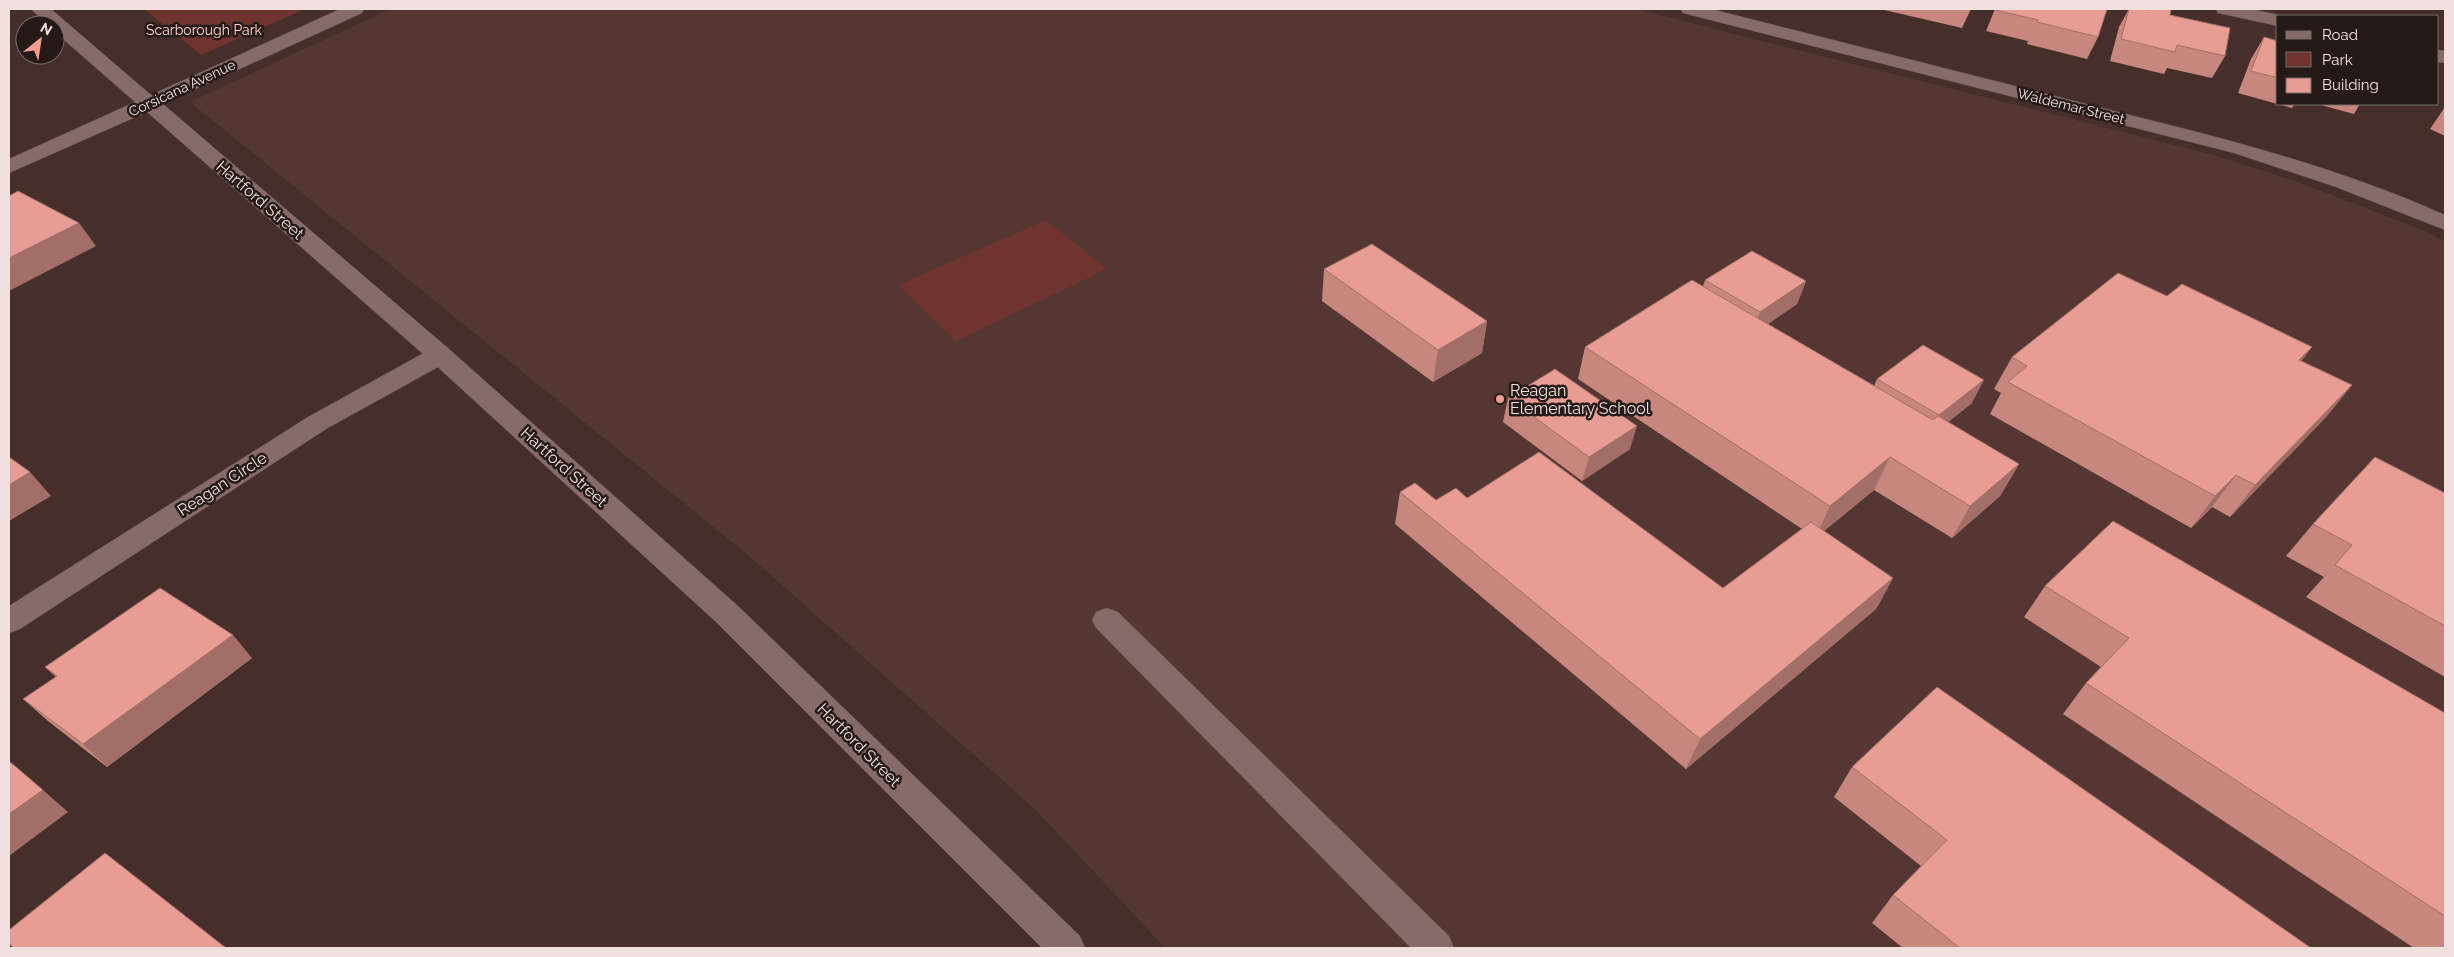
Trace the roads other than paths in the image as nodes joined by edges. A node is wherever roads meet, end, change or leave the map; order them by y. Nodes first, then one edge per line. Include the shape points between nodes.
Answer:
1 (40, 9) edge
2 (355, 9) edge
3 (1690, 9) edge
4 (2225, 9) edge
5 (2276, 20) edge
6 (148, 104) junction
7 (9, 167) edge
8 (2445, 223) edge
9 (440, 355) junction
10 (1107, 620) dead end
11 (9, 621) edge
12 (1067, 948) edge
13 (1436, 948) edge

1 - 6 street, Hartford Street
2 - 6 street, Corsicana Avenue
3 - 8 street, Waldemar Street via 2241,149 2327,176
4 - 5 street
6 - 7 street, Corsicana Avenue
6 - 9 street, Hartford Street
9 - 11 street, Reagan Circle via 316,423
9 - 12 street, Hartford Street via 727,614
10 - 13 street

